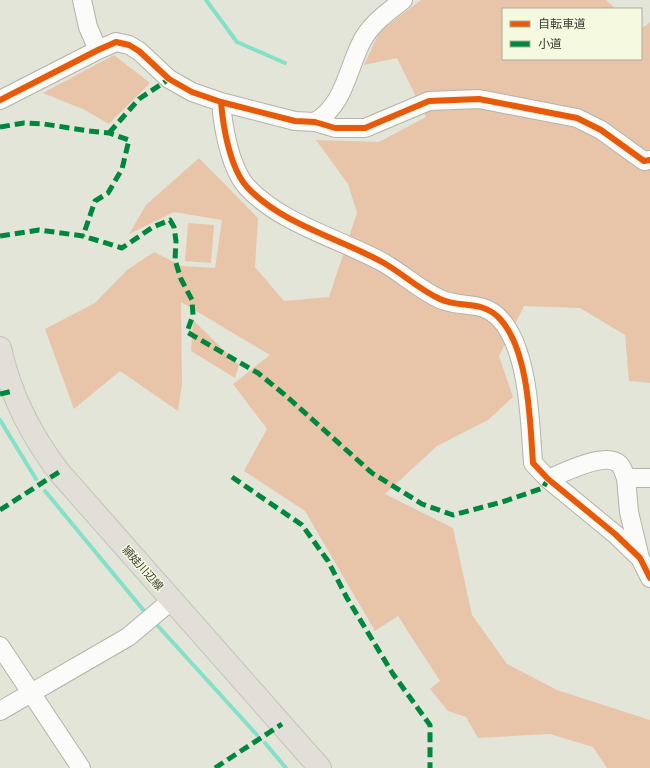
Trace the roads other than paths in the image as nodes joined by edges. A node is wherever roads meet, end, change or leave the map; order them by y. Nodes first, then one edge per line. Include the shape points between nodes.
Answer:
1 (82, 0) edge
2 (403, 0) edge
3 (98, 50) junction
4 (0, 100) edge
5 (221, 102) junction
6 (316, 122) junction
7 (650, 160) edge
8 (0, 348) edge
9 (626, 478) junction
10 (650, 478) edge
11 (548, 479) junction
12 (640, 558) junction
13 (650, 578) edge
14 (172, 600) junction
15 (0, 646) edge
16 (31, 693) junction
17 (0, 711) edge
18 (81, 768) edge
19 (320, 768) edge

1 - 3 street via 88,27
2 - 6 street via 375,22 361,43 341,95 325,116
3 - 4 street
3 - 5 street via 116,42 129,44 169,79 192,92
5 - 6 street via 295,121
5 - 11 street via 223,126 232,160 246,186 269,206 385,264 442,300 482,306 500,319 511,333 522,365 530,413 533,463
6 - 7 street via 335,128 365,128 430,101 479,99 577,118 601,130 644,161
8 - 14 main road, 頴娃川辺線 via 16,398 46,455
9 - 10 street
9 - 11 street via 620,465 613,460 591,462
9 - 12 street via 629,512
11 - 12 street
12 - 13 street
14 - 16 street via 128,637
14 - 19 main road, 頴娃川辺線
15 - 16 street
16 - 17 street
16 - 18 street

